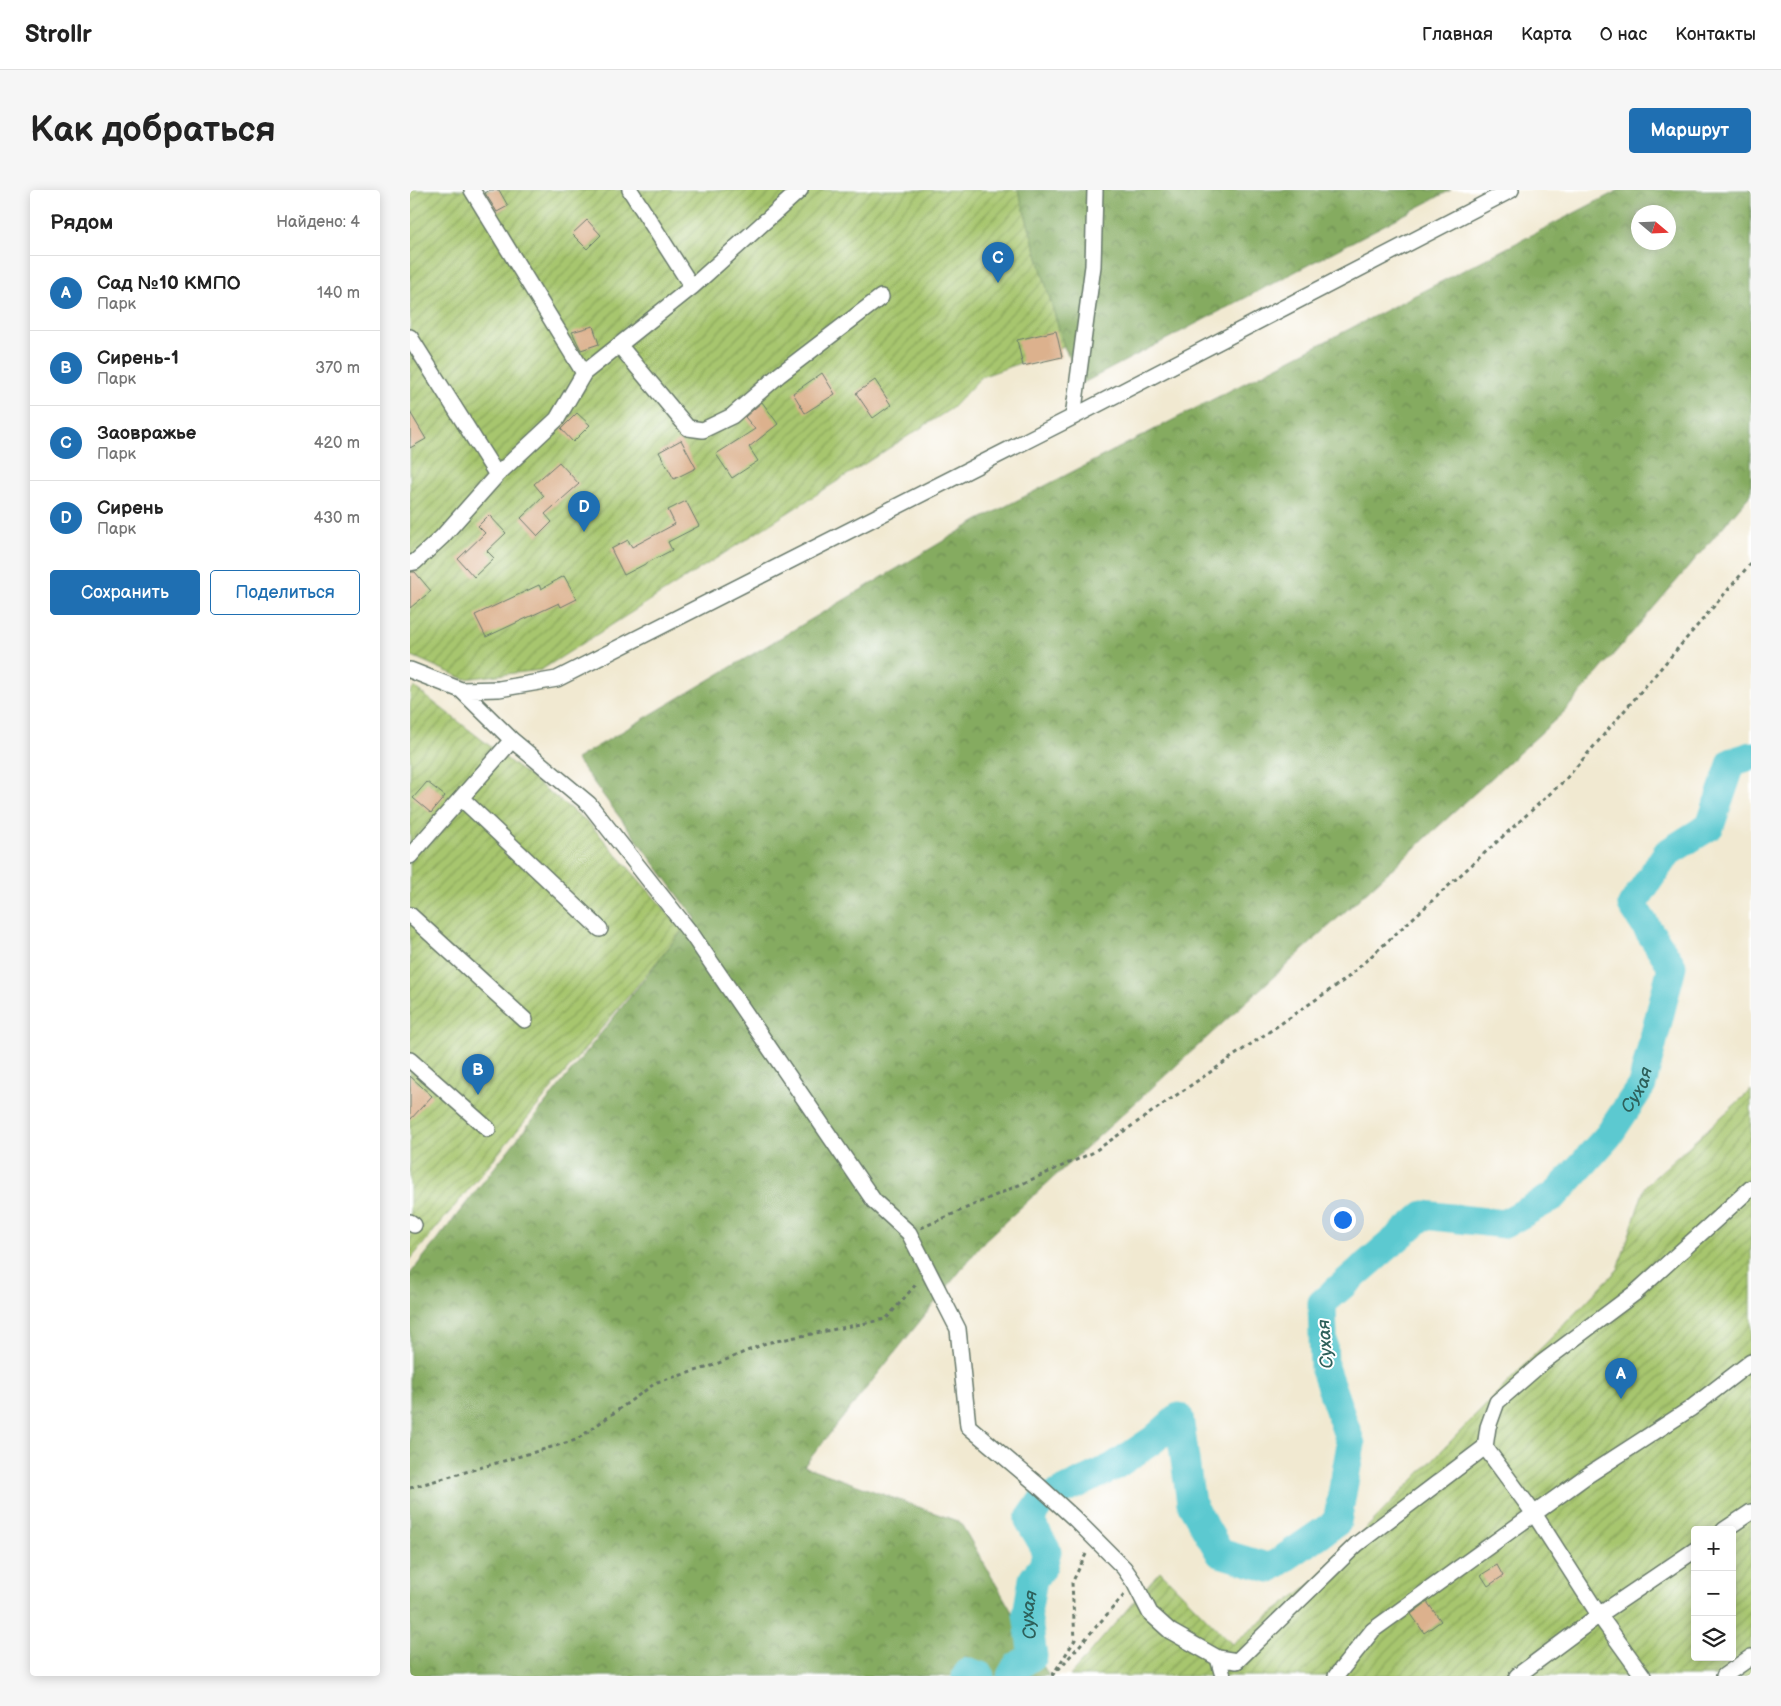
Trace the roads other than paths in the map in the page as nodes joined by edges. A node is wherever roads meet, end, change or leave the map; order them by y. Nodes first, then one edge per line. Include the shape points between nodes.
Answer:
1 (472, 190) edge
2 (630, 190) edge
3 (800, 190) edge
4 (1095, 190) edge
5 (1511, 190) edge
6 (692, 287) junction
7 (881, 297) dead end
8 (410, 338) edge
9 (619, 345) junction
10 (584, 373) junction
11 (1073, 417) junction
12 (497, 475) junction
13 (410, 563) edge
14 (410, 670) edge
15 (461, 690) junction
16 (512, 740) junction
17 (461, 798) junction
18 (410, 856) edge
19 (410, 915) edge
20 (600, 929) dead end
21 (525, 1020) dead end
22 (410, 1060) edge
23 (488, 1129) dead end
24 (1751, 1189) edge
25 (1751, 1362) edge
26 (1485, 1447) junction
27 (1751, 1512) edge
28 (1535, 1515) junction
29 (1730, 1526) edge
30 (1691, 1553) edge
31 (1599, 1615) junction
32 (1751, 1656) edge
33 (1218, 1658) junction
34 (1223, 1676) edge
35 (1336, 1676) edge
36 (1517, 1676) edge
37 (1643, 1676) edge
38 (1724, 1676) edge

1 - 10 street
2 - 6 street
3 - 6 street
4 - 11 street via 1093,266
5 - 11 street
6 - 9 street
7 - 9 street via 779,375 732,416 703,430 688,428
8 - 12 street
9 - 10 street
10 - 12 street via 557,420
11 - 15 street via 557,679 499,689
12 - 13 street via 442,537
14 - 15 street
15 - 16 street
16 - 17 street
16 - 33 street via 589,804 693,936 874,1201 909,1233 958,1329 968,1426 1038,1484 1094,1537 1124,1568 1150,1613 1170,1631
17 - 18 street
17 - 20 street
19 - 21 street
22 - 23 street
24 - 26 street via 1635,1294 1543,1362 1497,1402
25 - 28 street via 1690,1409 1585,1477
26 - 28 street
26 - 33 street via 1357,1544 1237,1661
27 - 29 street
28 - 31 street
28 - 35 street via 1373,1630
30 - 31 street
31 - 36 street
31 - 37 street
32 - 38 street
33 - 34 street

